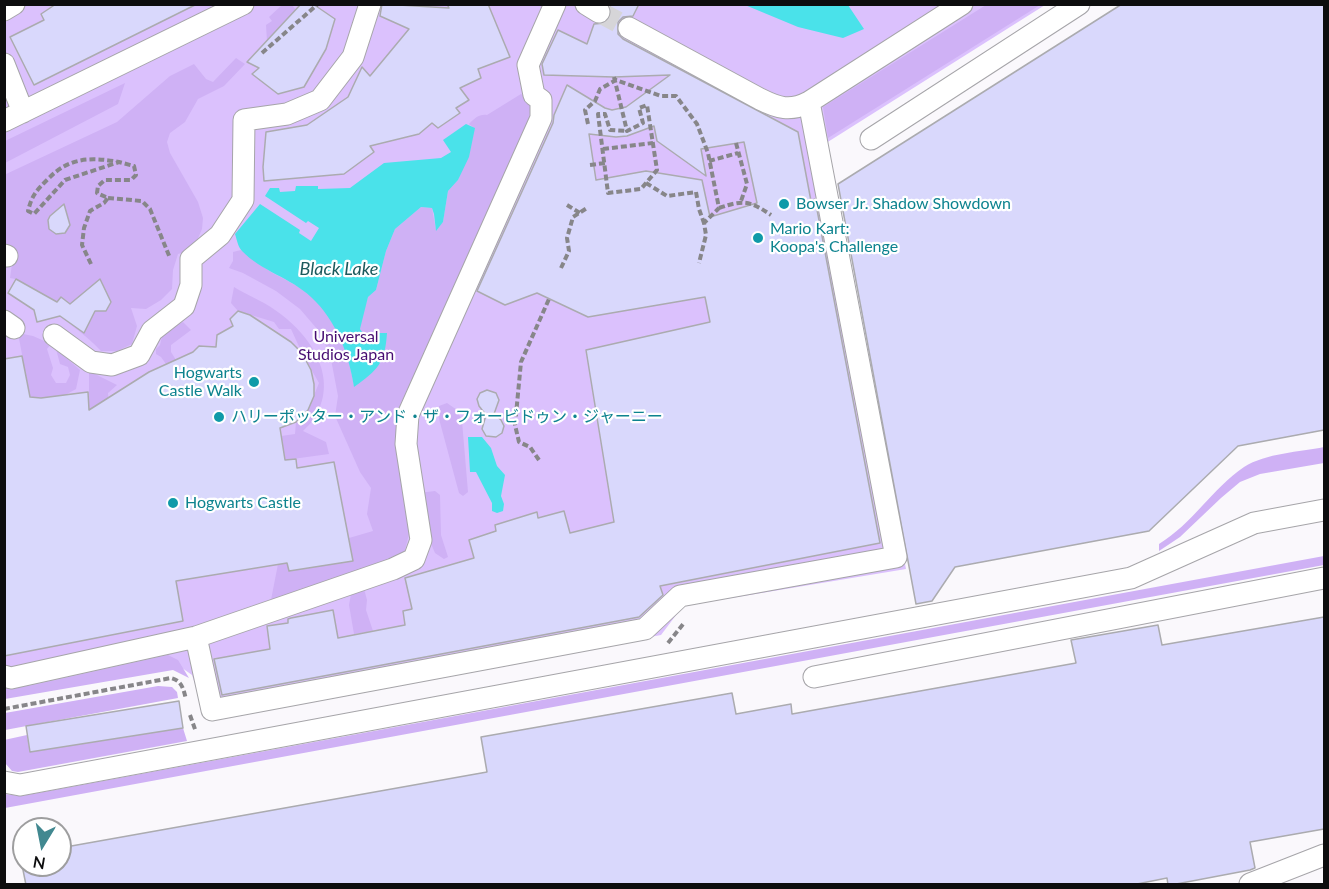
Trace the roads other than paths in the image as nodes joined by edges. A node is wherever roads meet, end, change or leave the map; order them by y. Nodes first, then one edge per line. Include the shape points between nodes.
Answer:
1 (14, 4) edge
2 (243, 4) edge
3 (370, 4) edge
4 (555, 4) edge
5 (962, 4) edge
6 (1079, 4) edge
7 (4, 9) edge
8 (629, 28) tunnel mouth
9 (4, 64) edge
10 (809, 102) junction
11 (14, 117) edge
12 (871, 140) dead end
13 (54, 335) dead end
14 (1324, 510) edge
15 (1324, 578) edge
16 (196, 637) junction
17 (4, 676) edge
18 (814, 676) dead end
19 (5, 782) edge
20 (1324, 855) edge
21 (1250, 885) edge

1 - 7 street
2 - 11 street
3 - 13 street via 353,57 320,100 287,114 244,120 243,200 220,235 190,259 191,285 184,306 152,331 139,355 112,365 91,362
4 - 16 street via 528,65 534,95 541,100 541,118 408,415 406,444 421,540 414,559
5 - 10 street
6 - 12 street
8 - 10 street via 778,108 798,108
9 - 11 street
10 - 16 street via 896,557 680,596 645,628 212,710
14 - 19 street via 1254,523 1131,578 20,785
15 - 18 street
16 - 17 street via 10,678
20 - 21 street

